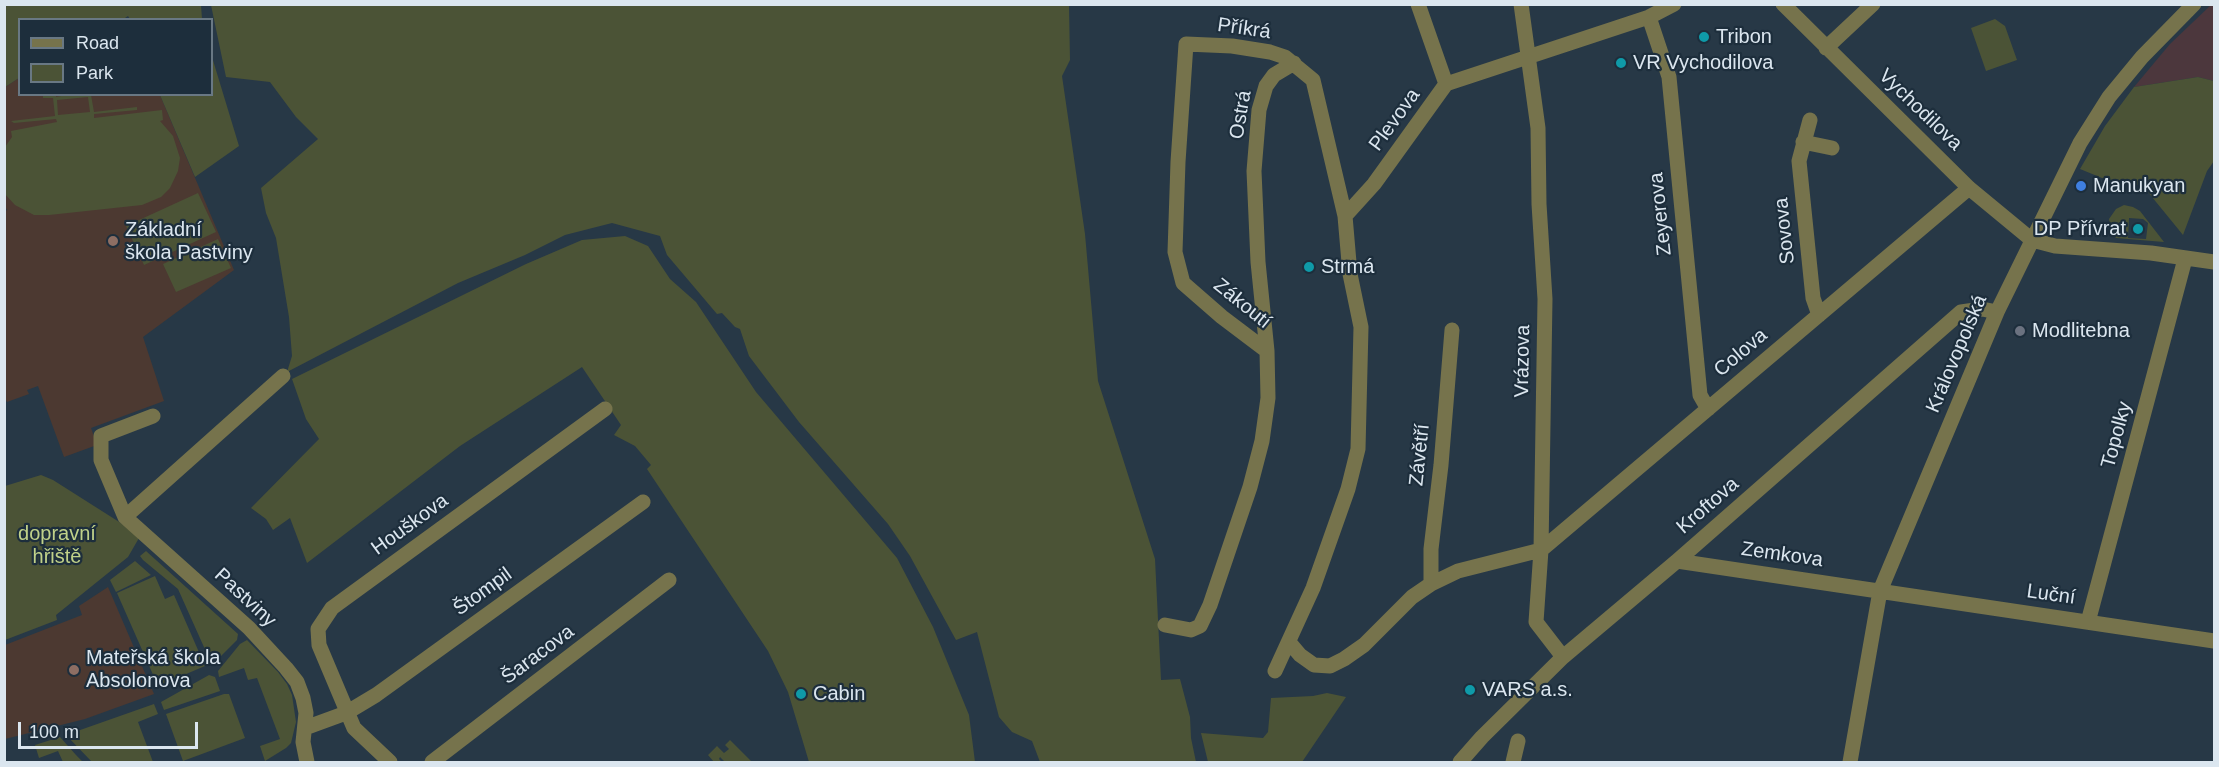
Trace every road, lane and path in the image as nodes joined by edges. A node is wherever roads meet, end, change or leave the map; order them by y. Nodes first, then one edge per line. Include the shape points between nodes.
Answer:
1 (1418, 4) edge
2 (1521, 4) edge
3 (1674, 4) edge
4 (1873, 4) edge
5 (2194, 4) edge
6 (1784, 5) edge
7 (1649, 17) junction
8 (1186, 44) joint
9 (1826, 48) junction
10 (1529, 56) junction
11 (1294, 63) junction
12 (1446, 84) junction
13 (1810, 120) dead end
14 (1803, 142) junction
15 (1832, 148) dead end
16 (1969, 188) junction
17 (1345, 216) junction
18 (2032, 240) junction
19 (2185, 259) junction
20 (2214, 262) edge
21 (1997, 312) junction
22 (1819, 315) junction
23 (1452, 330) dead end
24 (1267, 351) junction
25 (283, 376) dead end
26 (605, 409) dead end
27 (1708, 409) junction
28 (153, 416) dead end
29 (643, 502) dead end
30 (125, 517) junction
31 (1541, 550) junction
32 (1677, 561) junction
33 (669, 580) dead end
34 (1431, 584) junction
35 (1881, 591) junction
36 (2088, 622) junction
37 (1165, 626) dead end
38 (1289, 642) junction
39 (2214, 642) edge
40 (1563, 657) junction
41 (1275, 671) dead end
42 (346, 713) junction
43 (305, 728) junction
44 (1518, 741) dead end
45 (307, 762) edge
46 (390, 762) edge
47 (432, 762) edge
48 (1460, 762) edge
49 (1514, 762) edge
50 (1850, 762) edge

1 - 12 street, Plevova
2 - 10 street, Vrázova
3 - 7 street
4 - 9 street
5 - 18 street, Královopolská via 2109,97 2080,143
6 - 9 street, Vychodilova
7 - 10 street
7 - 27 street, Zeyerova via 1669,77 1700,395
8 - 11 street, Příkrá via 1270,52
8 - 24 street, Zákoutí via 1175,252 1183,283
9 - 16 street, Vychodilova
10 - 12 street
10 - 31 street, Vrázova via 1538,128 1545,299
11 - 17 street via 1313,80
11 - 24 street, Ostrá via 1274,75 1266,86 1259,110 1254,171
12 - 17 street, Plevova via 1374,184
13 - 14 street, Sovova
14 - 15 street
14 - 22 street, Sovova via 1799,161 1813,298
16 - 18 street, Vychodilova
16 - 22 street, Colova
17 - 38 street via 1350,274 1361,327 1358,449 1331,539
18 - 19 street via 2055,246
18 - 21 street, Královopolská
19 - 20 street
19 - 36 street, Topolky
21 - 32 street, Kroftova via 1961,312
21 - 35 street, Královopolská
22 - 27 street, Colova
23 - 34 street, Závětří
24 - 37 street, Zákoutí via 1268,398 1262,441 1210,605 1200,626 1191,630
25 - 30 street
26 - 42 street, Houškova via 332,608 318,629 320,645
27 - 31 street, Colova
28 - 30 street, Pastviny via 101,436 101,460
29 - 42 street, Štompil
30 - 43 street, Pastviny via 249,628 286,668 303,698
31 - 34 street via 1458,571
31 - 40 street, Vrázova via 1536,622
32 - 35 street, Zemkova
32 - 40 street, Kroftova
33 - 47 street, Šaracova
34 - 38 street via 1412,597 1364,645 1330,666 1314,665
35 - 36 street, Luční
35 - 50 street, Královopolská
36 - 39 street, Luční
38 - 41 street
40 - 48 street, Kroftova
42 - 43 street
42 - 46 street via 361,736
43 - 45 street, Pastviny
44 - 49 street

